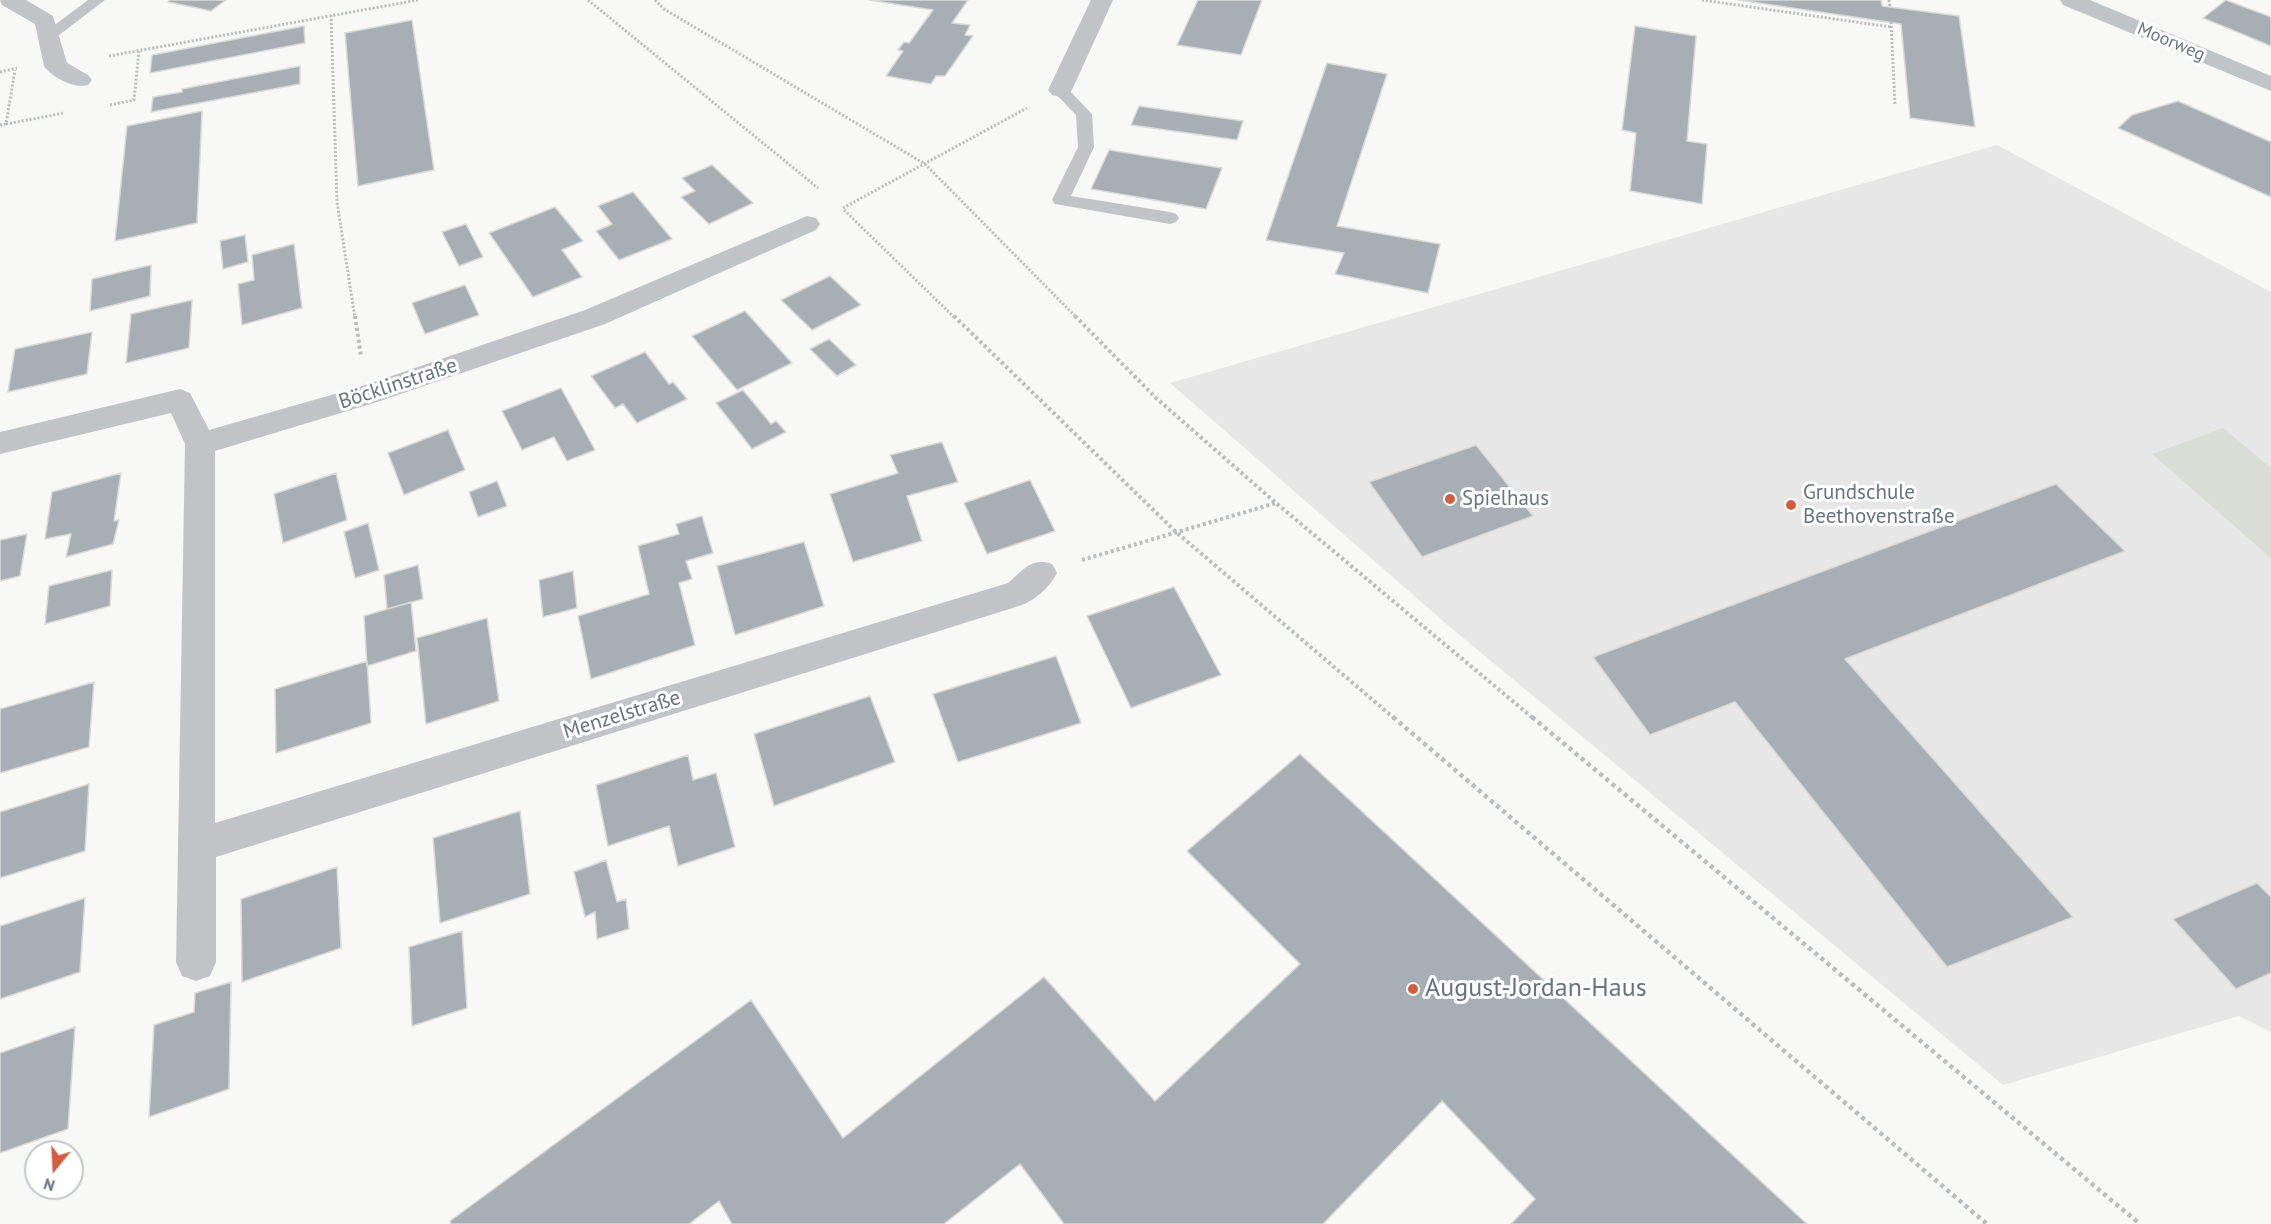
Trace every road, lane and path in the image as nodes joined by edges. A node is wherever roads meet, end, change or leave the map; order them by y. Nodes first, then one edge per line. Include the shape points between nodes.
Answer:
1 (10, 0) edge
2 (98, 0) edge
3 (418, 0) edge
4 (588, 0) edge
5 (655, 0) edge
6 (1102, 0) edge
7 (1702, 0) edge
8 (1889, 0) edge
9 (2071, 0) edge
10 (1890, 7) dead end
11 (331, 15) junction
12 (1891, 22) dead end
13 (1891, 27) junction
14 (49, 36) junction
15 (56, 66) junction
16 (15, 69) dead end
17 (80, 80) dead end
18 (2271, 84) edge
19 (1060, 90) junction
20 (1895, 105) dead end
21 (0, 125) edge
22 (925, 164) junction
23 (824, 193) dead end
24 (833, 201) dead end
25 (843, 208) junction
26 (1170, 218) dead end
27 (807, 224) joint
28 (368, 395) junction
29 (0, 443) edge
30 (200, 444) junction
31 (1276, 503) junction
32 (1176, 532) junction
33 (1041, 573) joint
34 (197, 846) junction
35 (196, 962) dead end
36 (1987, 1224) edge
37 (2140, 1224) edge

1 - 14 street via 45,21
2 - 14 lane
3 - 11 path
4 - 23 path
5 - 22 path via 664,9
6 - 19 street
7 - 13 path
8 - 10 path
9 - 18 street, Moorweg
11 - 15 path
11 - 28 path via 337,202
12 - 13 path
13 - 20 path
14 - 15 street
15 - 17 street
16 - 21 path via 6,124
19 - 22 path
19 - 26 lane via 1084,114 1086,147 1061,201
22 - 25 path
22 - 31 path via 1156,398
24 - 25 path
25 - 27 path
25 - 32 path
27 - 28 street, Böcklinstraße via 595,317
28 - 30 street, Böcklinstraße
29 - 30 street via 180,400
30 - 34 street
31 - 32 path
31 - 37 path
32 - 33 path
32 - 36 path
33 - 34 street, Menzelstraße via 1019,593
34 - 35 street

